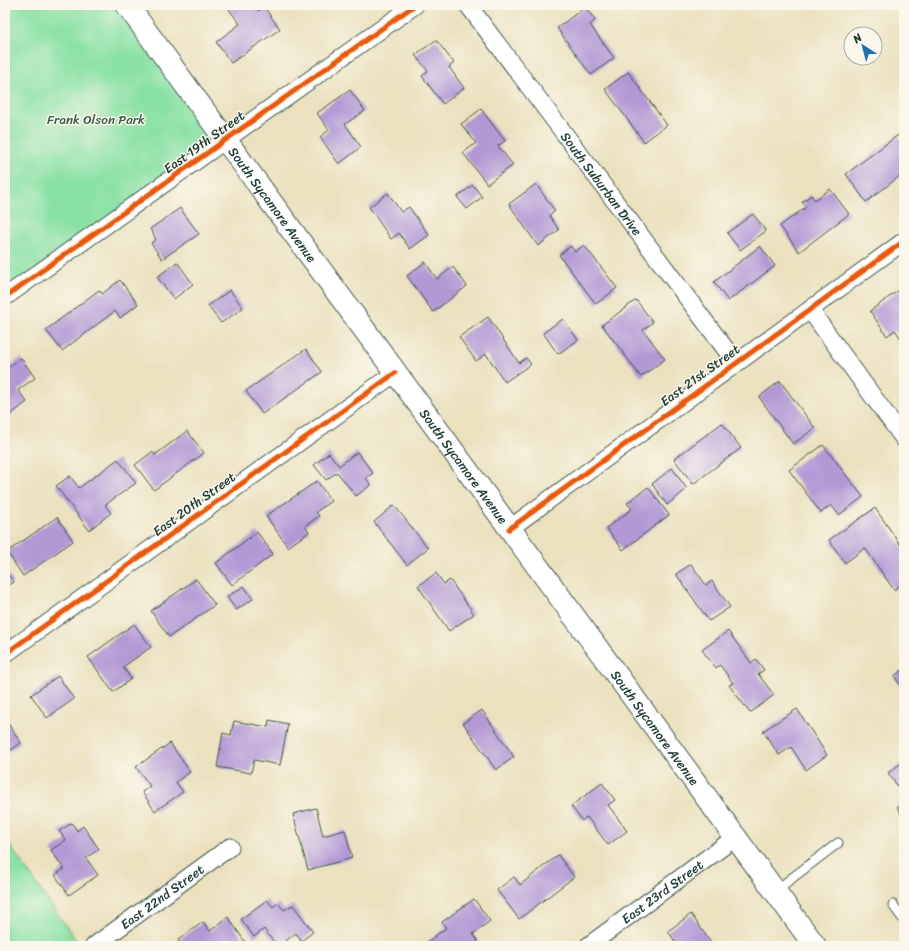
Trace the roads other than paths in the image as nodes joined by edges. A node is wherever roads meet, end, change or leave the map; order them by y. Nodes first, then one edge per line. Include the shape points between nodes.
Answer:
1 (127, 5) edge
2 (415, 5) edge
3 (468, 5) edge
4 (225, 140) junction
5 (904, 241) edge
6 (5, 297) edge
7 (810, 310) junction
8 (736, 363) junction
9 (395, 373) junction
10 (904, 439) edge
11 (509, 529) junction
12 (5, 654) edge
13 (736, 838) junction
14 (838, 843) dead end
15 (230, 847) dead end
16 (775, 891) junction
17 (893, 905) dead end
18 (904, 920) edge
19 (94, 946) edge
20 (588, 946) edge
21 (815, 946) edge

1 - 4 main road, South Sycamore Avenue
2 - 4 street, East 19th Street
3 - 8 street, South Suburban Drive
4 - 6 street, East 19th Street
4 - 9 main road, South Sycamore Avenue
5 - 7 street, East 21st Street
7 - 8 street, East 21st Street
7 - 10 street
8 - 11 street, East 21st Street
9 - 11 main road, South Sycamore Avenue
9 - 12 street, East 20th Street
11 - 13 main road, South Sycamore Avenue
13 - 16 main road, South Sycamore Avenue
13 - 20 street, East 23rd Street
14 - 16 lane
15 - 19 street, East 22nd Street
16 - 21 main road, South Sycamore Avenue
17 - 18 lane

